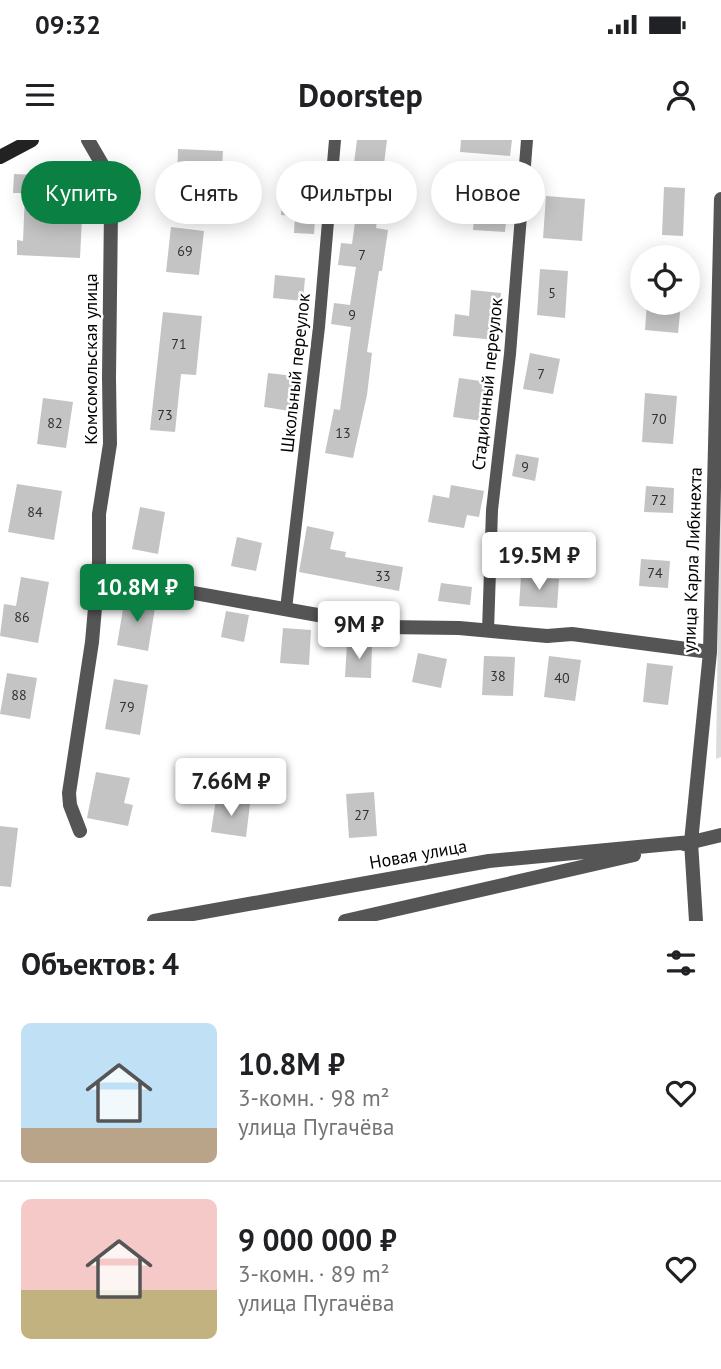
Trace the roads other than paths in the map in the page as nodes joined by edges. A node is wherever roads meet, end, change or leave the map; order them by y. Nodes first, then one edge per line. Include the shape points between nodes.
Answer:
1 (32, 140) edge
2 (88, 140) edge
3 (335, 140) edge
4 (527, 140) edge
5 (0, 157) edge
6 (721, 200) edge
7 (98, 574) junction
8 (286, 609) junction
9 (488, 631) junction
10 (710, 652) junction
11 (80, 831) dead end
12 (721, 835) edge
13 (691, 842) junction
14 (154, 921) edge
15 (345, 921) edge
16 (696, 921) edge

1 - 5 main road
2 - 7 street, Комсомольская улица via 106,171 111,210 110,444 99,514
3 - 8 lane, Школьный переулок via 319,327
4 - 9 lane, Стадионный переулок via 492,510
6 - 10 street, улица Карла Либкнехта
7 - 8 street
7 - 11 street, Комсомольская улица via 68,793
8 - 9 street via 385,627
9 - 10 street via 572,634
10 - 13 street, улица Карла Либкнехта
12 - 13 street, Новая улица
13 - 14 street, Новая улица via 489,861
13 - 15 street, Новая улица
13 - 16 street, улица Карла Либкнехта

